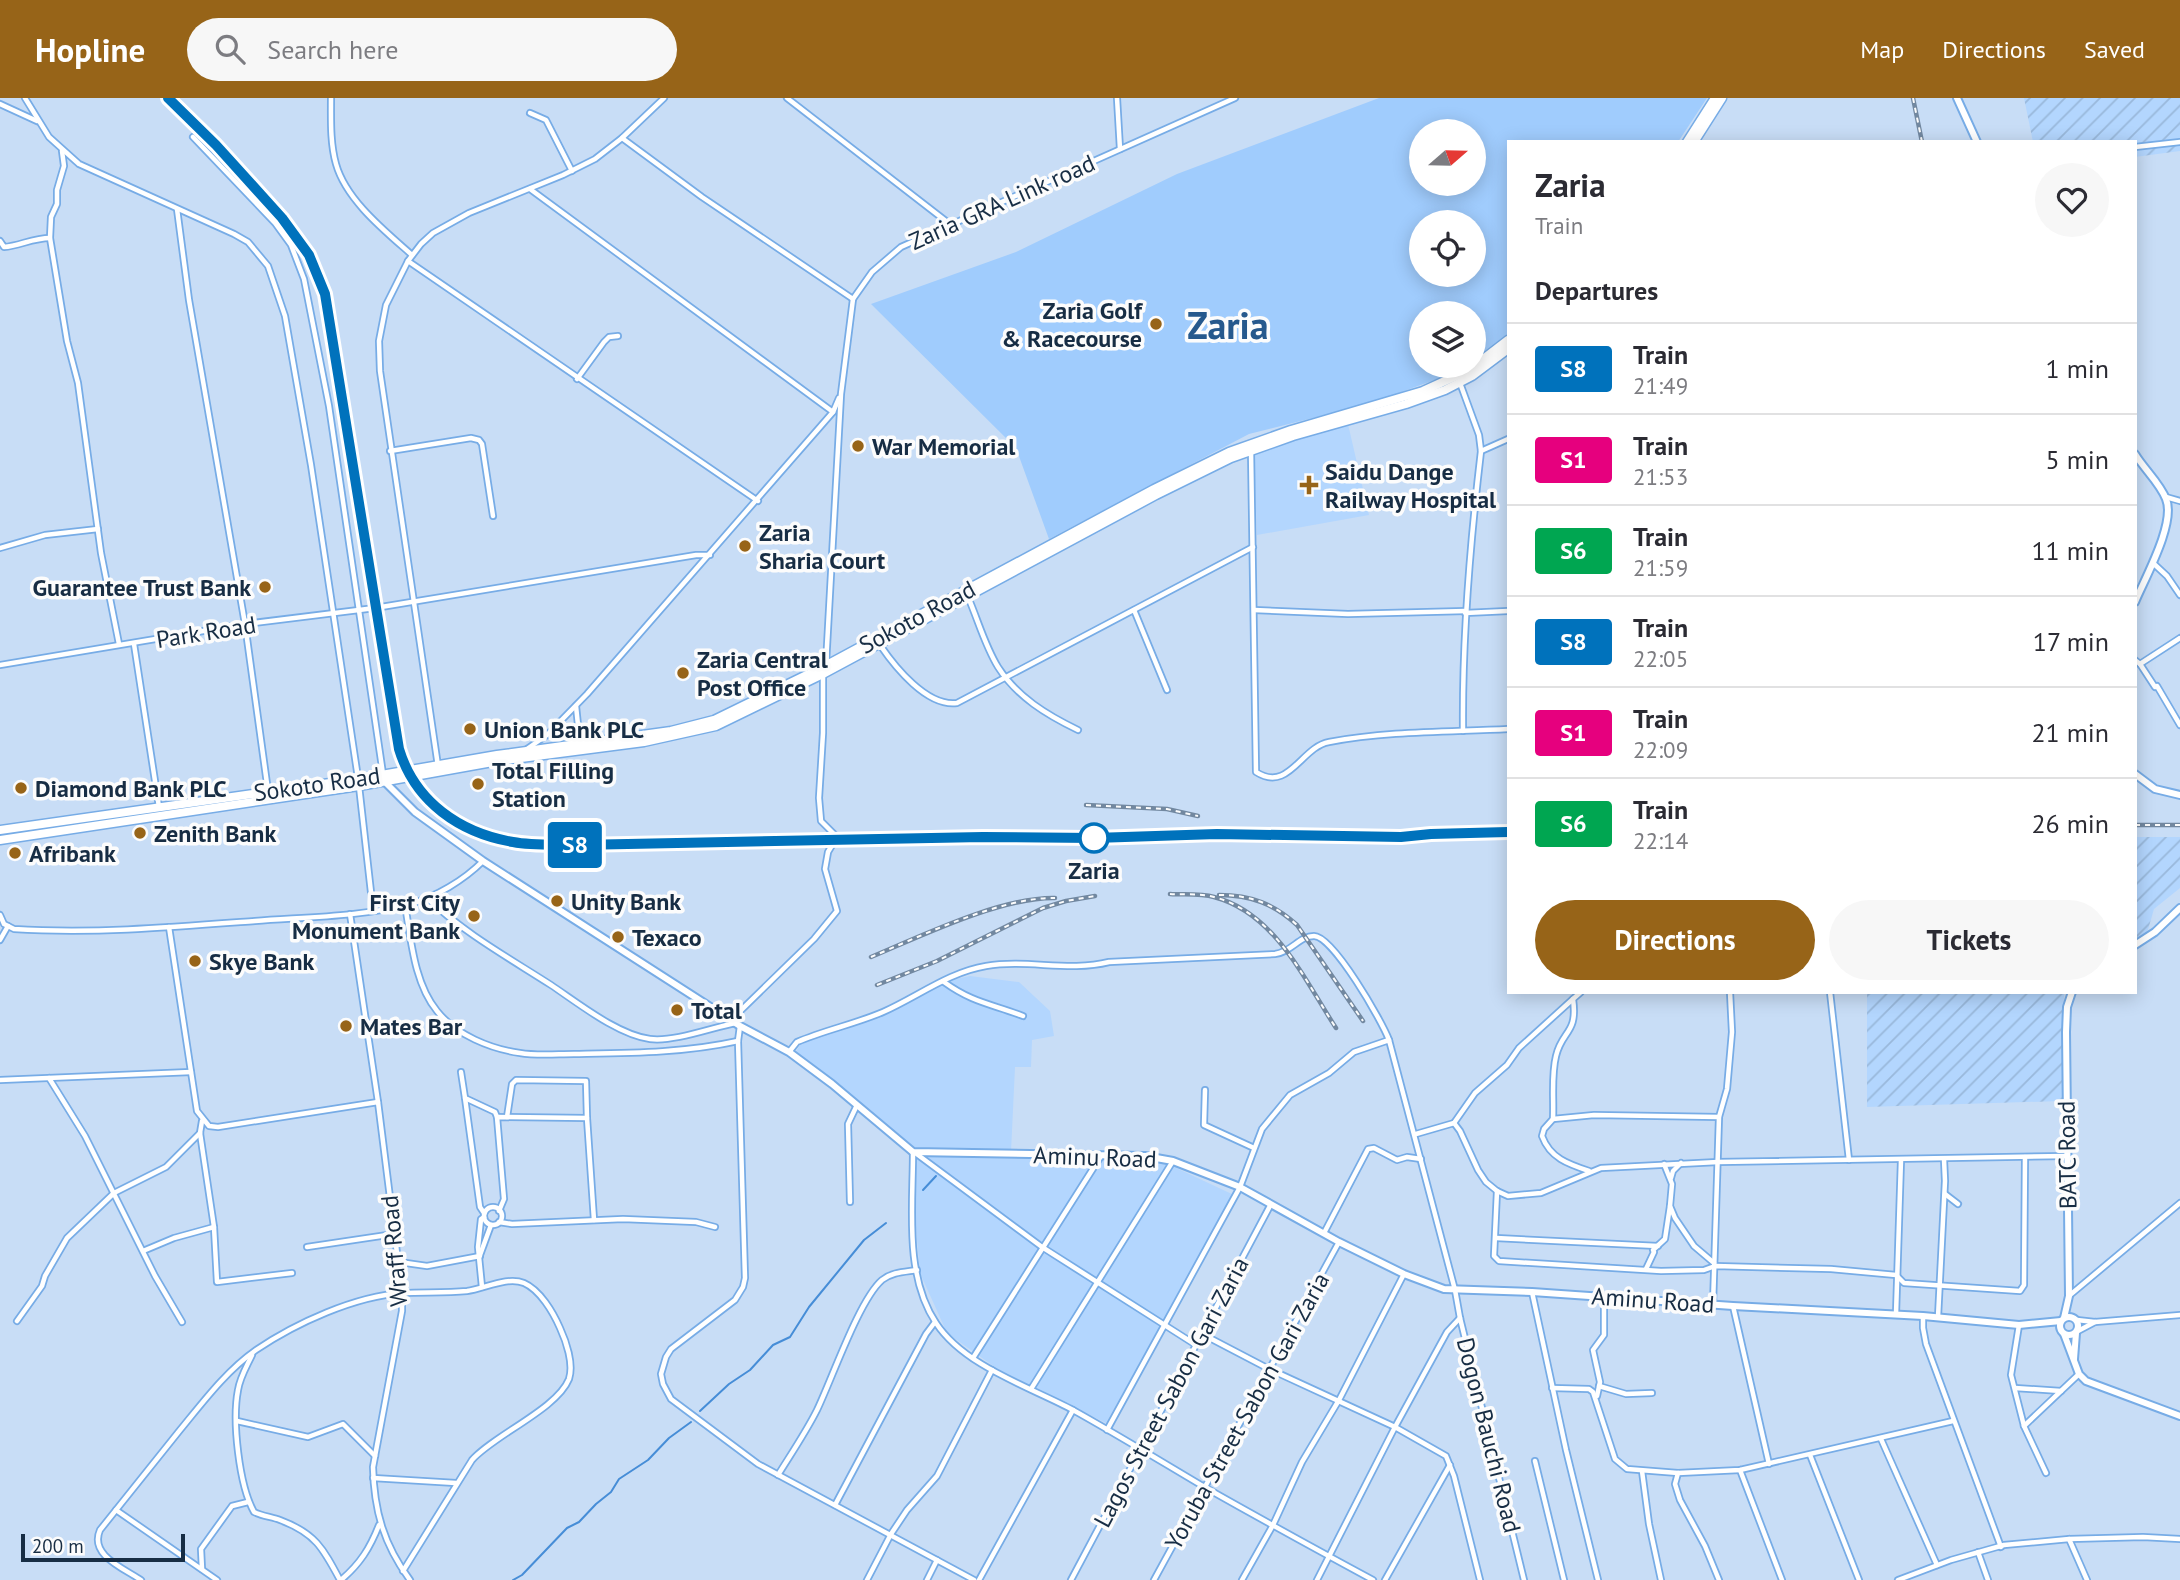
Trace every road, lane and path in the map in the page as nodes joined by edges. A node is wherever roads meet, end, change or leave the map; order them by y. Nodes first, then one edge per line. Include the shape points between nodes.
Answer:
1 (25, 98) edge
2 (331, 98) edge
3 (664, 98) edge
4 (787, 98) edge
5 (1124, 98) edge
6 (1235, 98) edge
7 (1715, 98) edge
8 (1722, 98) edge
9 (1957, 98) edge
10 (1118, 100) edge
11 (0, 104) edge
12 (530, 113) dead end
13 (38, 122) junction
14 (193, 136) dead end
15 (622, 138) junction
16 (1688, 140) edge
17 (1695, 140) edge
18 (1976, 140) edge
19 (2180, 142) edge
20 (2137, 147) edge
21 (1120, 149) junction
22 (62, 150) junction
23 (73, 159) junction
24 (64, 166) junction
25 (572, 171) junction
26 (529, 188) junction
27 (177, 209) junction
28 (951, 225) junction
29 (50, 238) junction
30 (0, 241) edge
31 (412, 255) junction
32 (408, 261) junction
33 (853, 299) junction
34 (618, 337) dead end
35 (1507, 341) edge
36 (1507, 349) edge
37 (578, 379) junction
38 (1460, 383) junction
39 (841, 394) junction
40 (833, 412) junction
41 (1507, 439) edge
42 (1251, 449) junction
43 (390, 451) junction
44 (1481, 451) junction
45 (2137, 457) edge
46 (2166, 497) junction
47 (758, 501) junction
48 (2180, 501) edge
49 (493, 516) dead end
50 (98, 529) junction
51 (1253, 547) junction
52 (0, 548) edge
53 (710, 555) junction
54 (2152, 562) junction
55 (2180, 595) edge
56 (968, 596) junction
57 (2137, 597) edge
58 (1467, 600) junction
59 (413, 601) junction
60 (1134, 610) junction
61 (1254, 610) junction
62 (1480, 610) junction
63 (359, 611) junction
64 (1507, 611) edge
65 (1466, 612) junction
66 (334, 614) junction
67 (245, 624) junction
68 (2180, 638) edge
69 (134, 644) junction
70 (879, 644) junction
71 (119, 645) junction
72 (2137, 662) edge
73 (2140, 664) junction
74 (0, 665) edge
75 (825, 670) junction
76 (1006, 678) junction
77 (1167, 690) dead end
78 (576, 705) junction
79 (2180, 725) edge
80 (1507, 729) edge
81 (1078, 730) dead end
82 (1463, 731) junction
83 (580, 744) junction
84 (521, 752) junction
85 (438, 766) junction
86 (2137, 776) edge
87 (384, 778) junction
88 (359, 782) junction
89 (268, 791) junction
90 (2180, 795) edge
91 (159, 807) junction
92 (0, 831) edge
93 (0, 839) edge
94 (483, 861) junction
95 (427, 898) junction
96 (405, 905) junction
97 (2180, 908) edge
98 (373, 910) junction
99 (350, 914) junction
100 (0, 915) edge
101 (8, 926) junction
102 (169, 927) junction
103 (0, 940) edge
104 (2137, 944) edge
105 (944, 981) junction
106 (1579, 994) edge
107 (1730, 994) edge
108 (1830, 994) edge
109 (2071, 994) edge
110 (1573, 999) junction
111 (1023, 1016) dead end
112 (735, 1023) junction
113 (1389, 1040) junction
114 (738, 1041) junction
115 (789, 1052) junction
116 (191, 1072) junction
117 (461, 1072) dead end
118 (49, 1078) junction
119 (0, 1080) edge
120 (1205, 1090) dead end
121 (465, 1098) junction
122 (378, 1102) junction
123 (857, 1104) junction
124 (497, 1117) junction
125 (507, 1117) junction
126 (1719, 1117) junction
127 (587, 1118) junction
128 (1553, 1119) junction
129 (202, 1120) junction
130 (1454, 1123) junction
131 (200, 1133) junction
132 (1416, 1134) junction
133 (1254, 1148) junction
134 (913, 1152) junction
135 (1101, 1156) junction
136 (2067, 1156) junction
137 (2025, 1157) junction
138 (1422, 1159) junction
139 (1944, 1159) junction
140 (1850, 1160) junction
141 (1902, 1160) junction
142 (1173, 1161) junction
143 (1718, 1162) junction
144 (1681, 1163) junction
145 (1664, 1164) junction
146 (1589, 1172) junction
147 (1671, 1179) junction
148 (1240, 1187) junction
149 (1497, 1191) junction
150 (114, 1193) junction
151 (1944, 1193) junction
152 (850, 1202) dead end
153 (2180, 1203) edge
154 (1958, 1204) dead end
155 (1271, 1205) junction
156 (1670, 1206) junction
157 (499, 1211) junction
158 (484, 1215) junction
159 (594, 1220) junction
160 (499, 1222) junction
161 (491, 1225) junction
162 (214, 1227) junction
163 (715, 1227) dead end
164 (1324, 1233) junction
165 (394, 1234) junction
166 (1496, 1238) junction
167 (1339, 1242) junction
168 (307, 1247) dead end
169 (1042, 1247) junction
170 (1655, 1248) junction
171 (142, 1251) junction
172 (480, 1256) junction
173 (399, 1262) junction
174 (1715, 1264) junction
175 (917, 1270) junction
176 (1646, 1270) junction
177 (292, 1273) dead end
178 (1404, 1274) junction
179 (1896, 1275) junction
180 (1097, 1284) junction
181 (1939, 1285) junction
182 (482, 1287) junction
183 (1455, 1290) junction
184 (1532, 1292) junction
185 (402, 1293) junction
186 (1604, 1297) junction
187 (2069, 1298) junction
188 (1713, 1305) junction
189 (1733, 1306) junction
190 (1896, 1314) junction
191 (2180, 1315) edge
192 (1923, 1316) junction
193 (1938, 1317) junction
194 (1460, 1318) junction
195 (2075, 1319) junction
196 (2063, 1320) junction
197 (17, 1321) dead end
198 (182, 1322) dead end
199 (935, 1322) junction
200 (2095, 1322) junction
201 (1166, 1325) junction
202 (2019, 1325) junction
203 (2038, 1325) junction
204 (2077, 1332) junction
205 (2063, 1333) junction
206 (1202, 1334) junction
207 (1196, 1345) junction
208 (253, 1352) junction
209 (973, 1358) junction
210 (2074, 1361) junction
211 (1269, 1368) junction
212 (992, 1370) junction
213 (2079, 1374) junction
214 (1600, 1385) junction
215 (1552, 1388) junction
216 (2015, 1388) junction
217 (1031, 1389) junction
218 (2062, 1391) junction
219 (1651, 1393) dead end
220 (1596, 1397) junction
221 (1339, 1400) junction
222 (1073, 1410) junction
223 (2180, 1416) edge
224 (237, 1421) junction
225 (1952, 1421) junction
226 (2024, 1426) junction
227 (1395, 1427) junction
228 (1107, 1430) junction
229 (1881, 1439) junction
230 (1141, 1449) junction
231 (1810, 1455) junction
232 (375, 1456) junction
233 (1535, 1461) dead end
234 (1450, 1464) junction
235 (1769, 1464) junction
236 (1741, 1470) junction
237 (1642, 1471) junction
238 (1678, 1473) junction
239 (2046, 1473) dead end
240 (778, 1475) junction
241 (373, 1478) junction
242 (456, 1483) junction
243 (1206, 1488) junction
244 (248, 1502) junction
245 (835, 1505) junction
246 (116, 1510) junction
247 (380, 1524) junction
248 (1273, 1525) junction
249 (891, 1534) junction
250 (2069, 1539) junction
251 (2180, 1539) edge
252 (2001, 1546) junction
253 (1978, 1552) junction
254 (1329, 1556) junction
255 (937, 1560) junction
256 (1937, 1565) junction
257 (202, 1569) junction
258 (403, 1571) junction
259 (1911, 1578) edge
260 (141, 1580) edge
261 (218, 1580) edge
262 (340, 1580) edge
263 (410, 1580) edge
264 (867, 1580) edge
265 (927, 1580) edge
266 (974, 1580) edge
267 (979, 1580) edge
268 (1071, 1580) edge
269 (1154, 1580) edge
270 (1242, 1580) edge
271 (1317, 1580) edge
272 (1373, 1580) edge
273 (1385, 1580) edge
274 (1480, 1580) edge
275 (1524, 1580) edge
276 (1564, 1580) edge
277 (1598, 1580) edge
278 (1661, 1580) edge
279 (1719, 1580) edge
280 (1782, 1580) edge
281 (1859, 1580) edge
282 (1898, 1580) edge
283 (1988, 1580) edge
284 (2087, 1580) edge

1 - 13 street
2 - 31 street via 336,166 362,209
3 - 15 street
4 - 28 street
5 - 10 street
6 - 21 street, Zaria GRA Link road
7 - 16 main road
8 - 17 main road
9 - 18 street
10 - 21 street
11 - 13 street
12 - 25 street via 546,120
13 - 22 street
14 - 63 street via 275,223 291,245 304,279 329,406
15 - 25 street
15 - 33 street
19 - 20 street
21 - 28 street, Zaria GRA Link road
22 - 23 street
22 - 24 street
23 - 24 street
23 - 27 street
24 - 29 street
25 - 26 street
26 - 31 street via 448,224
26 - 40 street
27 - 66 street via 248,242 268,266 275,284 288,330
27 - 67 street
28 - 33 street, Zaria GRA Link road via 901,247 872,272
29 - 30 street via 9,247
29 - 50 street via 78,383
31 - 32 street
32 - 37 street
32 - 43 street via 386,304 379,341
33 - 39 street, Zaria GRA Link road
34 - 37 street via 606,339
35 - 75 main road, Sokoto Road via 1469,370 1433,388 1229,452
36 - 38 main road, Sokoto Road
37 - 47 street
38 - 42 main road, Sokoto Road via 1415,401
38 - 44 street
39 - 40 street
39 - 75 street, Zaria GRA Link road
40 - 47 street
41 - 44 street
42 - 51 street
42 - 56 main road, Sokoto Road
43 - 49 street via 479,440
43 - 59 street
44 - 58 street
45 - 46 street
46 - 48 street
46 - 54 street via 2169,515
47 - 53 street
50 - 52 street via 45,535
50 - 71 street
51 - 60 street
51 - 61 street
53 - 59 street, Park Road
53 - 78 street
54 - 55 street
54 - 57 street
56 - 70 main road, Sokoto Road
56 - 76 street
58 - 62 street
58 - 65 street
59 - 63 street, Park Road
59 - 85 street
60 - 76 street
60 - 77 street
61 - 65 street
61 - 82 street via 1256,772 1266,779 1278,778 1325,743
62 - 64 street
62 - 65 street
63 - 66 street, Park Road
63 - 87 street
65 - 82 street
66 - 67 street, Park Road
66 - 88 street
67 - 69 street, Park Road
67 - 89 street
68 - 73 street
69 - 71 street, Park Road
69 - 91 street
70 - 75 main road, Sokoto Road
70 - 76 street via 910,681 944,704 957,703
71 - 74 street, Park Road
72 - 73 street
73 - 79 street
75 - 83 main road, Sokoto Road via 714,720
75 - 87 main road, Sokoto Road via 734,719 700,731 644,743
75 - 112 street, Zaria GRA Link road via 819,798 821,821 837,837 825,869 837,911
76 - 81 street via 1035,706
78 - 83 street
78 - 84 street via 536,744
80 - 82 street
83 - 84 main road, Sokoto Road
84 - 85 main road, Sokoto Road
85 - 87 main road, Sokoto Road
86 - 90 street via 2155,789
87 - 88 main road, Sokoto Road
87 - 94 street via 415,812
88 - 89 main road, Sokoto Road
88 - 93 main road, Sokoto Road
88 - 98 street
89 - 91 main road, Sokoto Road
91 - 92 main road, Sokoto Road
92 - 93 main road
94 - 95 street
94 - 112 street
95 - 96 street
95 - 112 street via 460,926 632,1034 663,1039
96 - 98 street
96 - 114 street via 414,958 426,992 436,1011 458,1032 521,1054 645,1053
97 - 104 street
98 - 99 street
99 - 102 street
99 - 122 street, Wraff Road
100 - 101 street
101 - 102 street via 87,930
101 - 103 street
102 - 116 street
105 - 111 street via 986,1006
105 - 113 street, Dogon Bauchi Road via 999,964 1088,966 1281,953 1317,936 1336,952
105 - 115 street via 884,1011 799,1040
106 - 110 street
107 - 126 street via 1727,1089
108 - 140 street
109 - 136 street, BATC Road via 2066,1032
110 - 128 street via 1575,1015 1556,1057
110 - 130 street via 1475,1093
112 - 114 street
112 - 115 street
113 - 132 street, Dogon Bauchi Road
113 - 133 street via 1354,1052 1290,1096 1262,1129
114 - 240 street via 743,1287 730,1306 671,1349 661,1374 671,1399
115 - 123 street
116 - 118 street
116 - 129 street
117 - 121 street
118 - 119 street
118 - 150 street
120 - 133 street via 1204,1125
121 - 124 street
121 - 158 street
122 - 129 street via 218,1127
122 - 165 street, Wraff Road
123 - 134 street
123 - 152 street via 848,1124
124 - 125 street
124 - 157 street via 504,1199
125 - 127 street
125 - 127 street via 516,1080 586,1081
126 - 128 street via 1594,1115
126 - 143 street
127 - 159 street
128 - 146 street via 1542,1136 1549,1150
129 - 131 street
130 - 132 street
130 - 149 street via 1478,1170
131 - 150 street via 166,1167
131 - 162 street
132 - 138 street, Dogon Bauchi Road
133 - 148 street
134 - 135 street, Aminu Road
134 - 169 street
134 - 175 street
135 - 142 street, Aminu Road
135 - 169 street
136 - 137 street
136 - 187 street, BATC Road
137 - 139 street
137 - 181 street via 2020,1291
138 - 164 street via 1397,1160 1368,1149
138 - 183 street, Dogon Bauchi Road
139 - 141 street
139 - 151 street
140 - 141 street
140 - 143 street
141 - 179 street
142 - 148 street, Aminu Road
142 - 180 street
143 - 144 street
143 - 174 street
144 - 145 street
144 - 147 street
145 - 146 street
145 - 147 street
146 - 149 street via 1541,1193 1508,1196
147 - 156 street
148 - 155 street, Aminu Road
148 - 201 street
149 - 166 street
150 - 171 street
150 - 197 street via 67,1238
151 - 154 street
151 - 181 street
153 - 187 street
155 - 164 street, Aminu Road
155 - 206 street, Lagos Street Sabon Gari Zaria
156 - 170 street via 1666,1236
156 - 174 street via 1694,1246
157 - 158 street via 491,1208
157 - 160 street
158 - 161 street
158 - 172 street
159 - 160 street
159 - 163 street via 680,1221
160 - 161 street
161 - 172 street
162 - 171 street
162 - 177 street via 217,1282
164 - 167 street, Aminu Road
165 - 168 street
165 - 173 street, Wraff Road
166 - 170 street
166 - 176 street via 1494,1256 1499,1261
167 - 178 street, Aminu Road
167 - 211 street, Yoruba Street Sabon Gari Zaria
169 - 180 street
169 - 209 street
170 - 176 street
171 - 198 street
172 - 173 street via 427,1266
172 - 182 street
173 - 185 street, Wraff Road
174 - 176 street via 1704,1270
174 - 179 street
174 - 188 street
175 - 199 street
175 - 240 street via 892,1273 873,1291 815,1414
178 - 183 street, Aminu Road
178 - 221 street
179 - 181 street via 1904,1283
179 - 190 street
180 - 201 street
180 - 217 street
181 - 193 street
182 - 185 street
182 - 242 street via 516,1281 536,1292 559,1327 570,1375 556,1396 477,1454
183 - 184 street, Aminu Road
183 - 194 street, Dogon Bauchi Road
184 - 186 street, Aminu Road
184 - 215 street
185 - 208 street via 338,1309
185 - 232 street, Wraff Road
186 - 188 street, Aminu Road
186 - 214 street via 1604,1335 1593,1350
187 - 195 street
187 - 196 street, BATC Road
188 - 189 street, Aminu Road
189 - 190 street, Aminu Road
189 - 235 street
190 - 192 street, Aminu Road
191 - 200 street
192 - 193 street, Aminu Road
192 - 225 street via 1926,1344
193 - 202 street, Aminu Road
194 - 227 street via 1447,1332
194 - 275 street, Dogon Bauchi Road
195 - 196 street, Aminu Road
195 - 200 street
195 - 204 street
196 - 203 street, Aminu Road
196 - 205 street, BATC Road
199 - 209 street
199 - 245 street
200 - 204 street
201 - 207 street
201 - 228 street
202 - 203 street, Aminu Road
202 - 216 street via 2011,1375
203 - 205 street
204 - 205 street
204 - 210 street
205 - 210 street
206 - 207 street, Lagos Street Sabon Gari Zaria
206 - 211 street
207 - 230 street, Lagos Street Sabon Gari Zaria
208 - 224 street via 238,1389
208 - 246 street via 217,1385
209 - 212 street
210 - 213 street
211 - 221 street
211 - 243 street, Yoruba Street Sabon Gari Zaria
212 - 217 street
212 - 249 street via 937,1476
213 - 218 street
213 - 223 street via 2091,1384
214 - 219 street via 1626,1394
214 - 220 street
215 - 220 street via 1589,1389
215 - 277 street
216 - 218 street
216 - 226 street
217 - 222 street
218 - 226 street
220 - 237 street via 1615,1459 1627,1469
221 - 227 street
221 - 248 street via 1302,1462
222 - 228 street
222 - 267 street
224 - 232 street via 308,1437 343,1424
224 - 244 street
225 - 229 street
225 - 252 street
226 - 239 street
227 - 234 street via 1446,1456
227 - 254 street
228 - 230 street
229 - 231 street
229 - 256 street
230 - 243 street
230 - 268 street, Lagos Street Sabon Gari Zaria
231 - 235 street
231 - 281 street
232 - 241 street, Wraff Road
233 - 276 street
234 - 273 street
234 - 274 street
235 - 236 street
236 - 238 street
236 - 280 street
237 - 238 street
237 - 278 street
238 - 279 street via 1675,1484 1680,1500
240 - 245 street
241 - 242 street
241 - 247 street, Wraff Road
242 - 258 street
243 - 248 street
243 - 269 street, Yoruba Street Sabon Gari Zaria
244 - 257 street via 232,1506 201,1549
244 - 262 street via 254,1513 311,1535
245 - 249 street
246 - 257 street
246 - 260 street via 100,1530 98,1548
247 - 258 street, Wraff Road
247 - 262 street via 362,1560
248 - 254 street
248 - 270 street
249 - 255 street
249 - 264 street
250 - 251 street
250 - 252 street
250 - 284 street
252 - 253 street
253 - 256 street
253 - 283 street
254 - 271 street
254 - 272 street
255 - 265 street
255 - 266 street
256 - 259 street
257 - 261 street
258 - 263 street, Wraff Road
259 - 282 street

